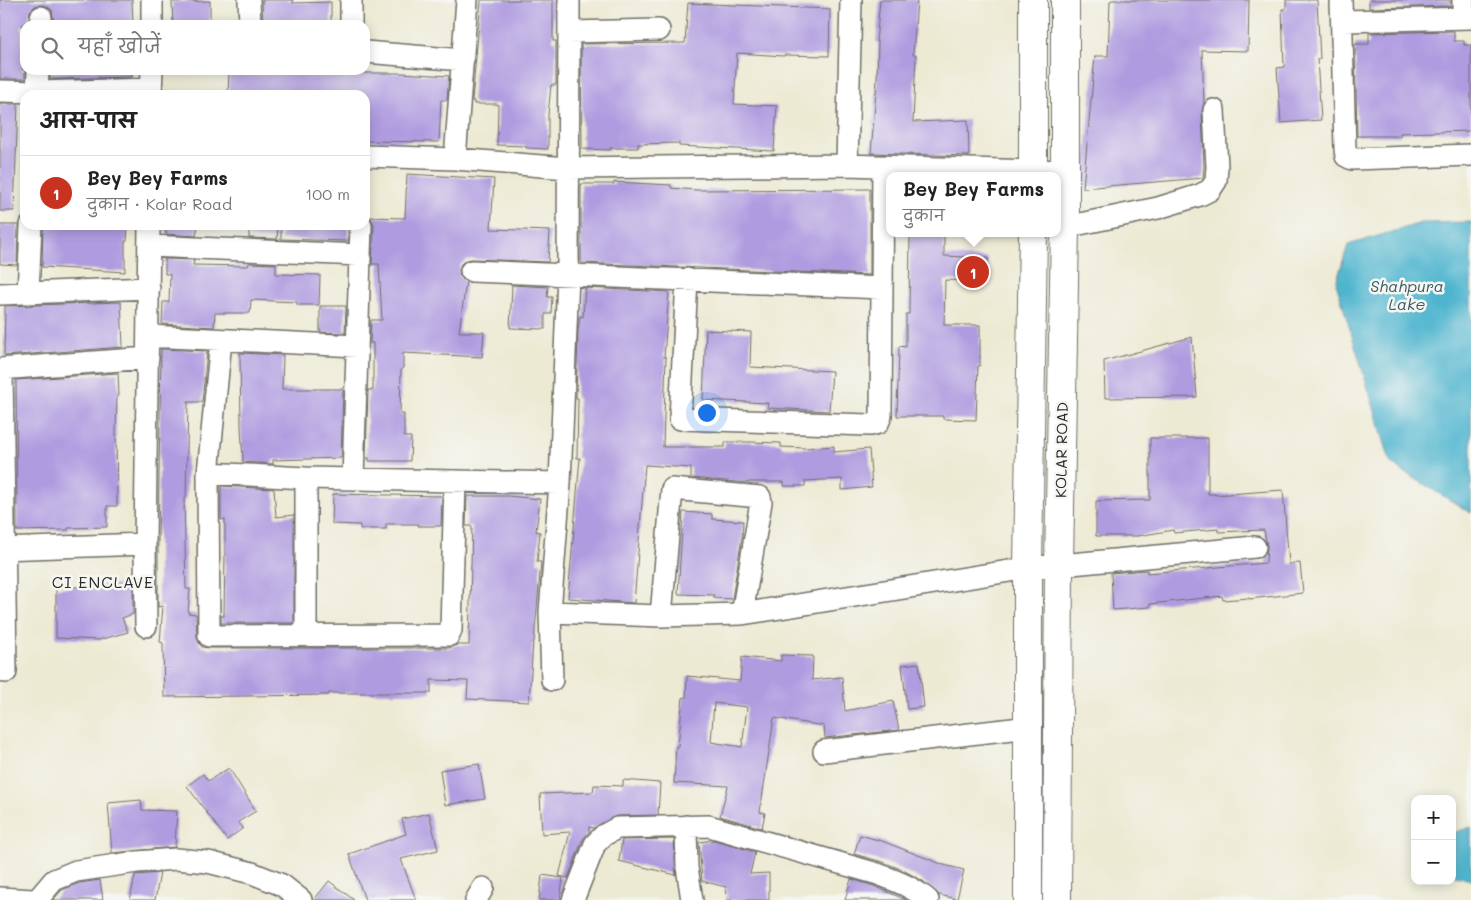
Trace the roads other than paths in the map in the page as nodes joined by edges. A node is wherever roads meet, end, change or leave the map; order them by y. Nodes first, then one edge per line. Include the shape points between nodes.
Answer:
1 (152, 0) edge
2 (249, 0) edge
3 (351, 0) edge
4 (467, 0) edge
5 (570, 0) edge
6 (852, 0) edge
7 (1033, 0) edge
8 (1065, 0) edge
9 (1341, 10) edge
10 (1466, 12) edge
11 (152, 20) edge
12 (250, 20) edge
13 (351, 20) edge
14 (659, 30) dead end
15 (569, 32) junction
16 (370, 52) edge
17 (463, 60) junction
18 (38, 75) edge
19 (151, 85) edge
20 (0, 90) edge
21 (37, 90) edge
22 (80, 90) edge
23 (20, 92) edge
24 (1214, 110) dead end
25 (1471, 155) edge
26 (370, 156) edge
27 (455, 159) junction
28 (847, 166) junction
29 (883, 166) junction
30 (567, 168) junction
31 (1064, 170) junction
32 (1012, 172) edge
33 (1033, 172) edge
34 (1043, 172) edge
35 (1065, 227) junction
36 (31, 230) edge
37 (149, 230) edge
38 (361, 230) edge
39 (1032, 237) edge
40 (149, 246) junction
41 (360, 255) junction
42 (472, 271) dead end
43 (568, 275) junction
44 (687, 280) junction
45 (149, 288) junction
46 (882, 288) junction
47 (0, 294) edge
48 (28, 294) junction
49 (148, 336) junction
50 (221, 340) junction
51 (356, 346) junction
52 (148, 358) junction
53 (1, 369) edge
54 (208, 473) junction
55 (306, 478) junction
56 (352, 479) junction
57 (455, 481) junction
58 (560, 483) junction
59 (145, 544) junction
60 (1255, 546) dead end
61 (2, 549) edge
62 (1060, 565) junction
63 (1028, 568) junction
64 (550, 612) junction
65 (742, 614) junction
66 (661, 616) junction
67 (146, 626) dead end
68 (306, 636) junction
69 (6, 672) dead end
70 (552, 680) dead end
71 (1029, 727) junction
72 (824, 751) dead end
73 (686, 826) junction
74 (0, 898) edge
75 (33, 900) edge
76 (37, 900) edge
77 (301, 900) edge
78 (573, 900) edge
79 (692, 900) edge
80 (928, 900) edge
81 (1028, 900) edge
82 (1058, 900) edge

1 - 11 street
2 - 12 street
3 - 13 street
4 - 17 street
5 - 15 street
6 - 28 street
7 - 33 main road
8 - 31 main road, KOLAR ROAD
9 - 10 street
9 - 25 street via 1346,156 1352,159
14 - 15 street
15 - 30 street
16 - 17 street
17 - 27 street
18 - 21 street
19 - 22 street
20 - 23 street
24 - 35 street via 1217,166 1216,181 1210,190 1158,208
26 - 27 street
27 - 30 street
28 - 29 street
28 - 30 street
29 - 32 street
29 - 46 street
30 - 43 street
31 - 34 street
31 - 35 main road, KOLAR ROAD
35 - 62 main road, KOLAR ROAD
36 - 48 street
37 - 40 street
38 - 41 street
39 - 63 main road
40 - 41 street
40 - 45 street
41 - 51 street
42 - 43 street
43 - 44 street
43 - 58 street
44 - 46 street
44 - 46 street via 680,419 878,423 882,416
45 - 48 street
45 - 49 street
47 - 48 street
49 - 50 street
49 - 52 street
50 - 51 street
50 - 54 street
51 - 56 street
52 - 53 street
52 - 59 street
53 - 61 street
54 - 55 street
54 - 68 street via 208,636
55 - 56 street
55 - 68 street
56 - 57 street
57 - 58 street
57 - 68 street via 449,635
58 - 64 street
59 - 61 street
59 - 67 street
60 - 62 street
61 - 69 street
62 - 63 street
62 - 82 main road, KOLAR ROAD
63 - 65 street
63 - 71 main road
64 - 66 street
64 - 70 street
65 - 66 street
65 - 66 street via 760,497 672,489
71 - 72 street
71 - 81 main road
73 - 78 street via 618,828 604,835 595,844
73 - 79 street
73 - 80 street via 709,826 878,874 920,893
74 - 75 street
76 - 77 street via 54,880 76,871 176,860 208,862 252,873 282,885

